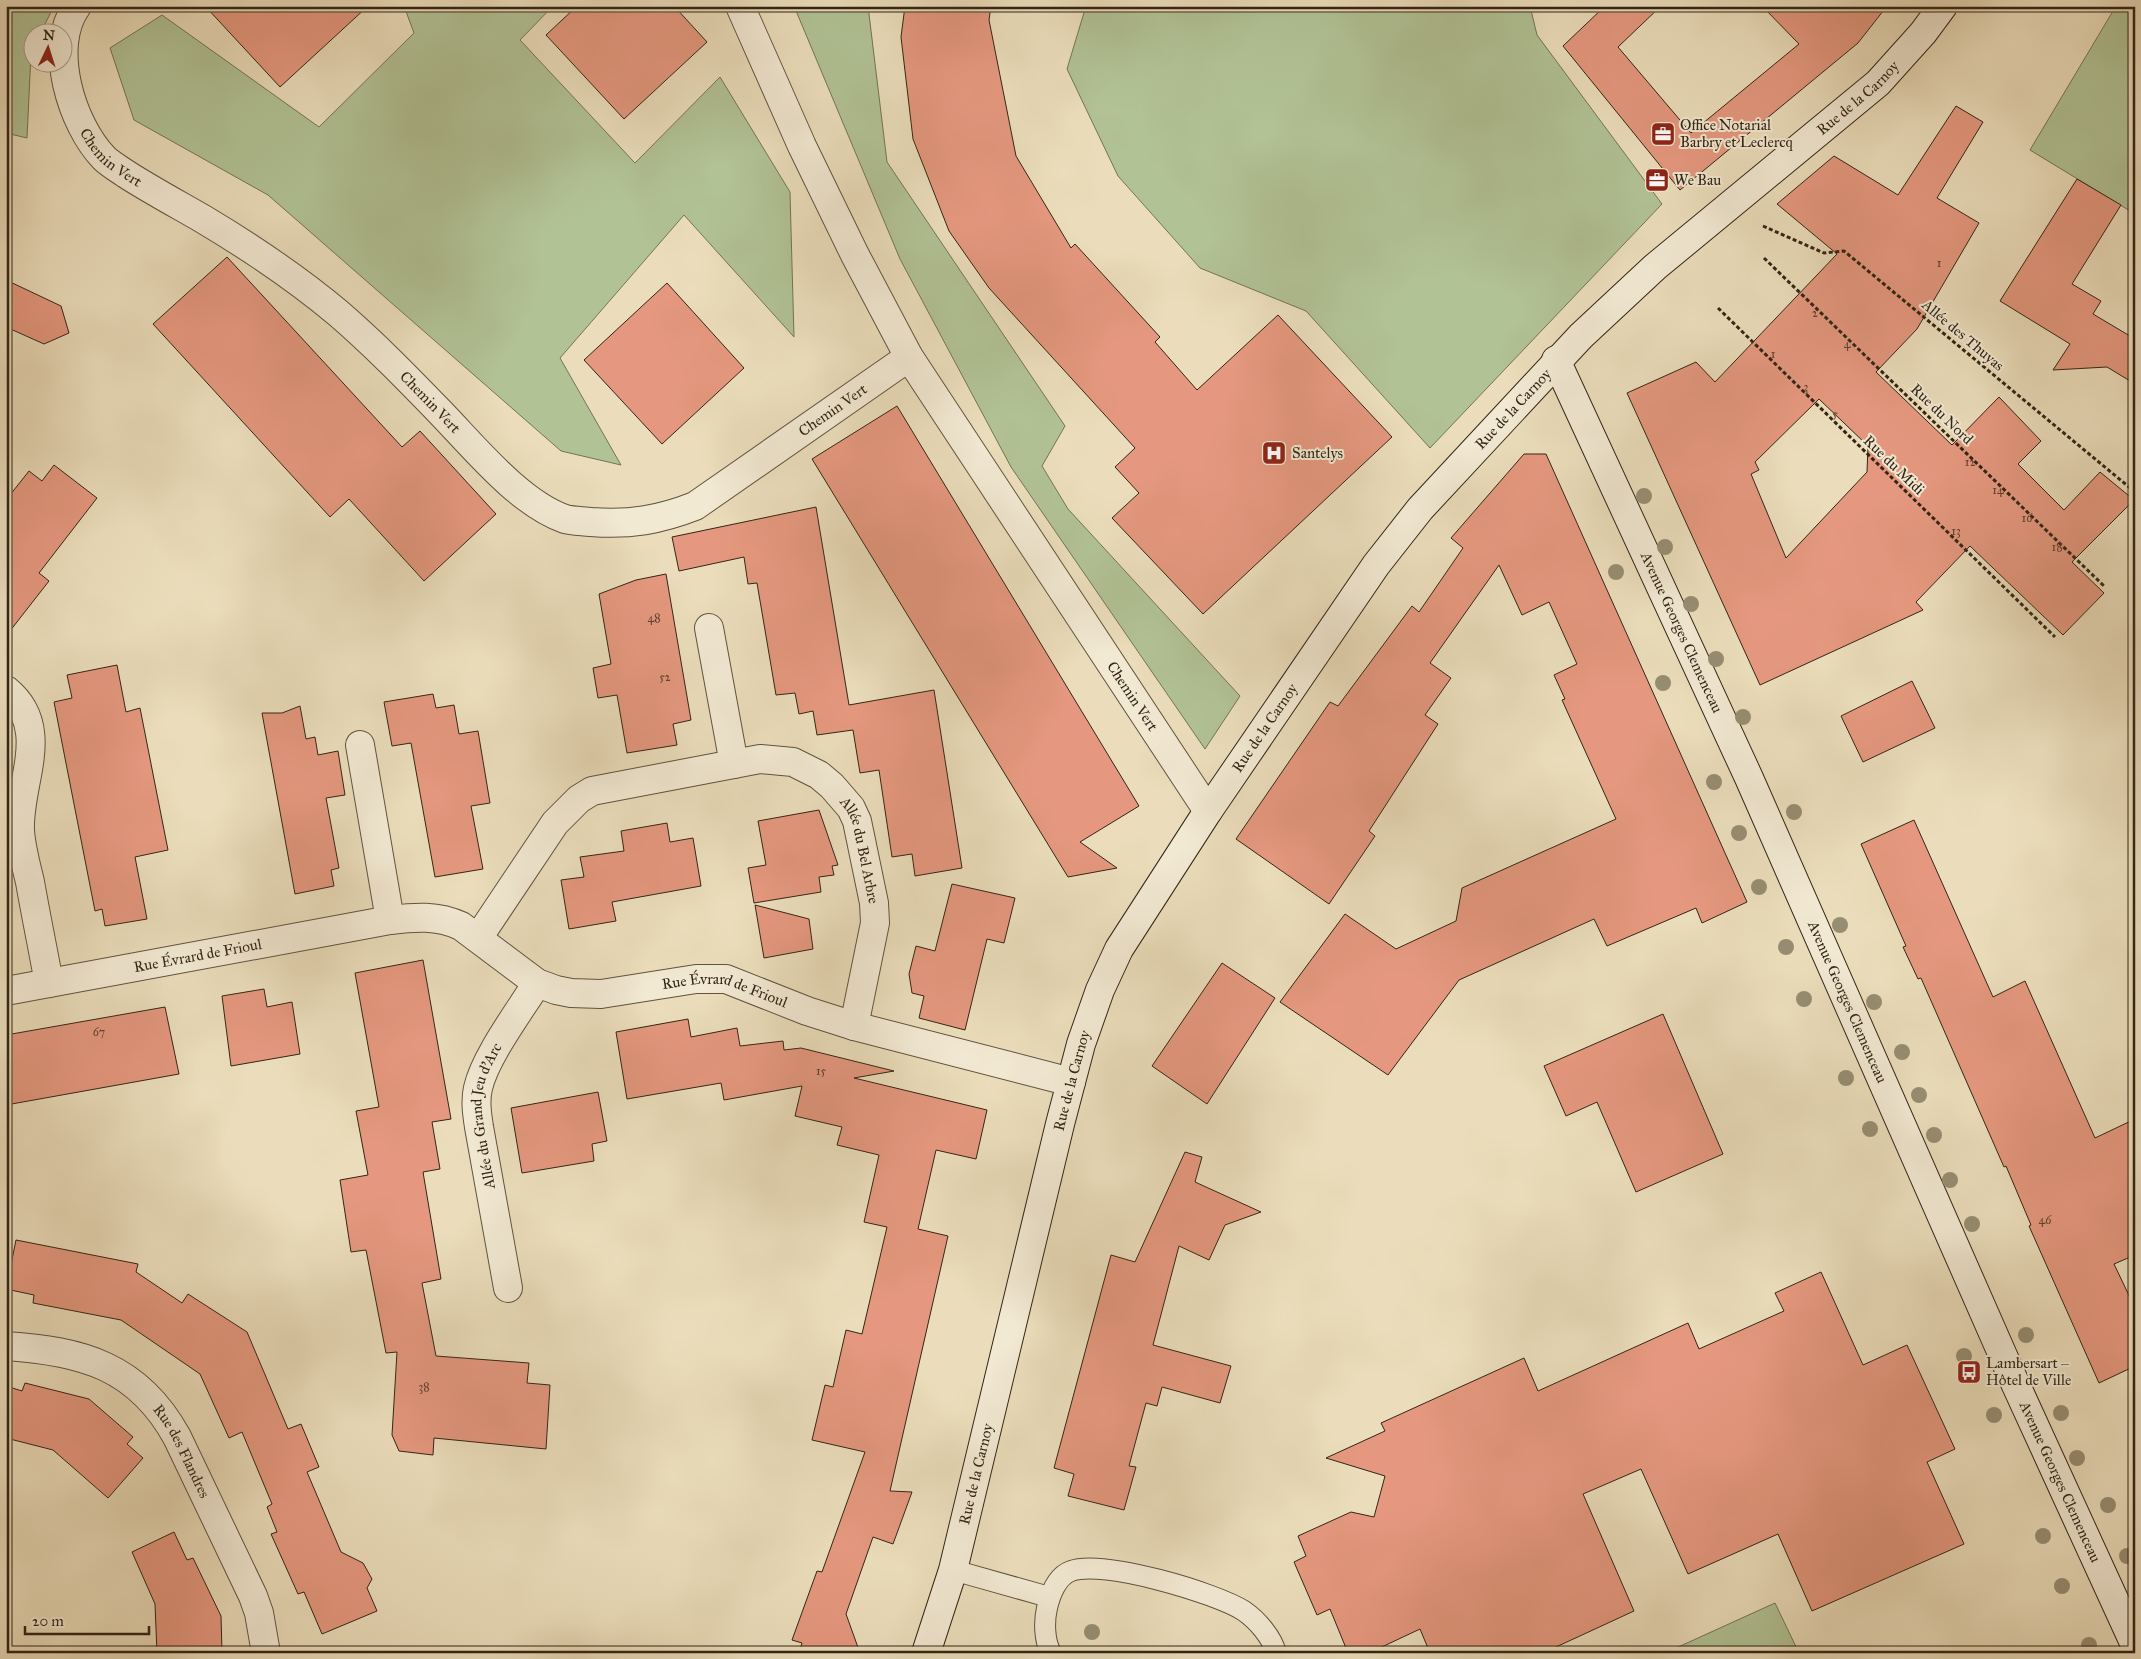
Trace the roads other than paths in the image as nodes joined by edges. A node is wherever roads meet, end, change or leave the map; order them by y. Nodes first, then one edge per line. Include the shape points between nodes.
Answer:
1 (77, 6) edge
2 (740, 6) edge
3 (1942, 6) edge
4 (909, 357) junction
5 (1556, 360) junction
6 (709, 628) dead end
7 (6, 690) edge
8 (360, 744) dead end
9 (734, 764) junction
10 (1208, 811) junction
11 (390, 920) junction
12 (478, 938) junction
13 (50, 983) junction
14 (537, 983) junction
15 (6, 991) edge
16 (854, 1026) junction
17 (1071, 1082) junction
18 (508, 1288) dead end
19 (6, 1346) edge
20 (953, 1570) junction
21 (1050, 1597) junction
22 (2135, 1645) edge
23 (266, 1653) edge
24 (926, 1653) edge
25 (1051, 1653) edge
26 (1276, 1653) edge

1 - 4 street, Chemin Vert via 64,38 64,64 71,100 85,131 105,159 141,184 253,248 337,313 409,380 489,463 536,505 566,519 643,522 695,506
2 - 4 street, Chemin Vert via 810,163
3 - 5 street, Rue de la Carnoy via 1923,33 1878,83 1655,267
4 - 10 street, Chemin Vert
5 - 10 street, Rue de la Carnoy via 1420,509 1382,558
5 - 22 street, Avenue Georges Clemenceau via 1749,778 2015,1383
6 - 9 street
7 - 13 street via 22,705 29,729 31,752 20,830
8 - 11 street
9 - 12 street, Allée du Bel Arbre via 608,787 579,799 556,823
9 - 16 street, Allée du Bel Arbre via 760,759 793,762 820,775 852,808 875,916
10 - 17 street, Rue de la Carnoy via 1119,949 1098,997
11 - 12 street, Rue Évrard de Frioul via 430,917 448,920
11 - 13 street, Rue Évrard de Frioul
12 - 14 street, Rue Évrard de Frioul
13 - 15 street, Rue Évrard de Frioul
14 - 16 street, Rue Évrard de Frioul via 571,993 593,994 696,978 726,979
14 - 18 street, Allée du Grand Jeu d'Arc via 493,1054 477,1090 476,1109
16 - 17 street, Rue Évrard de Frioul
17 - 20 street, Rue de la Carnoy
19 - 23 street, Rue des Flandres via 59,1352 105,1366 124,1377 166,1416 253,1596
20 - 21 lane
20 - 24 street, Rue de la Carnoy
21 - 25 lane via 1045,1616 1047,1646
21 - 26 lane via 1058,1582 1070,1571 1094,1567 1124,1571 1223,1600 1245,1612 1263,1630

